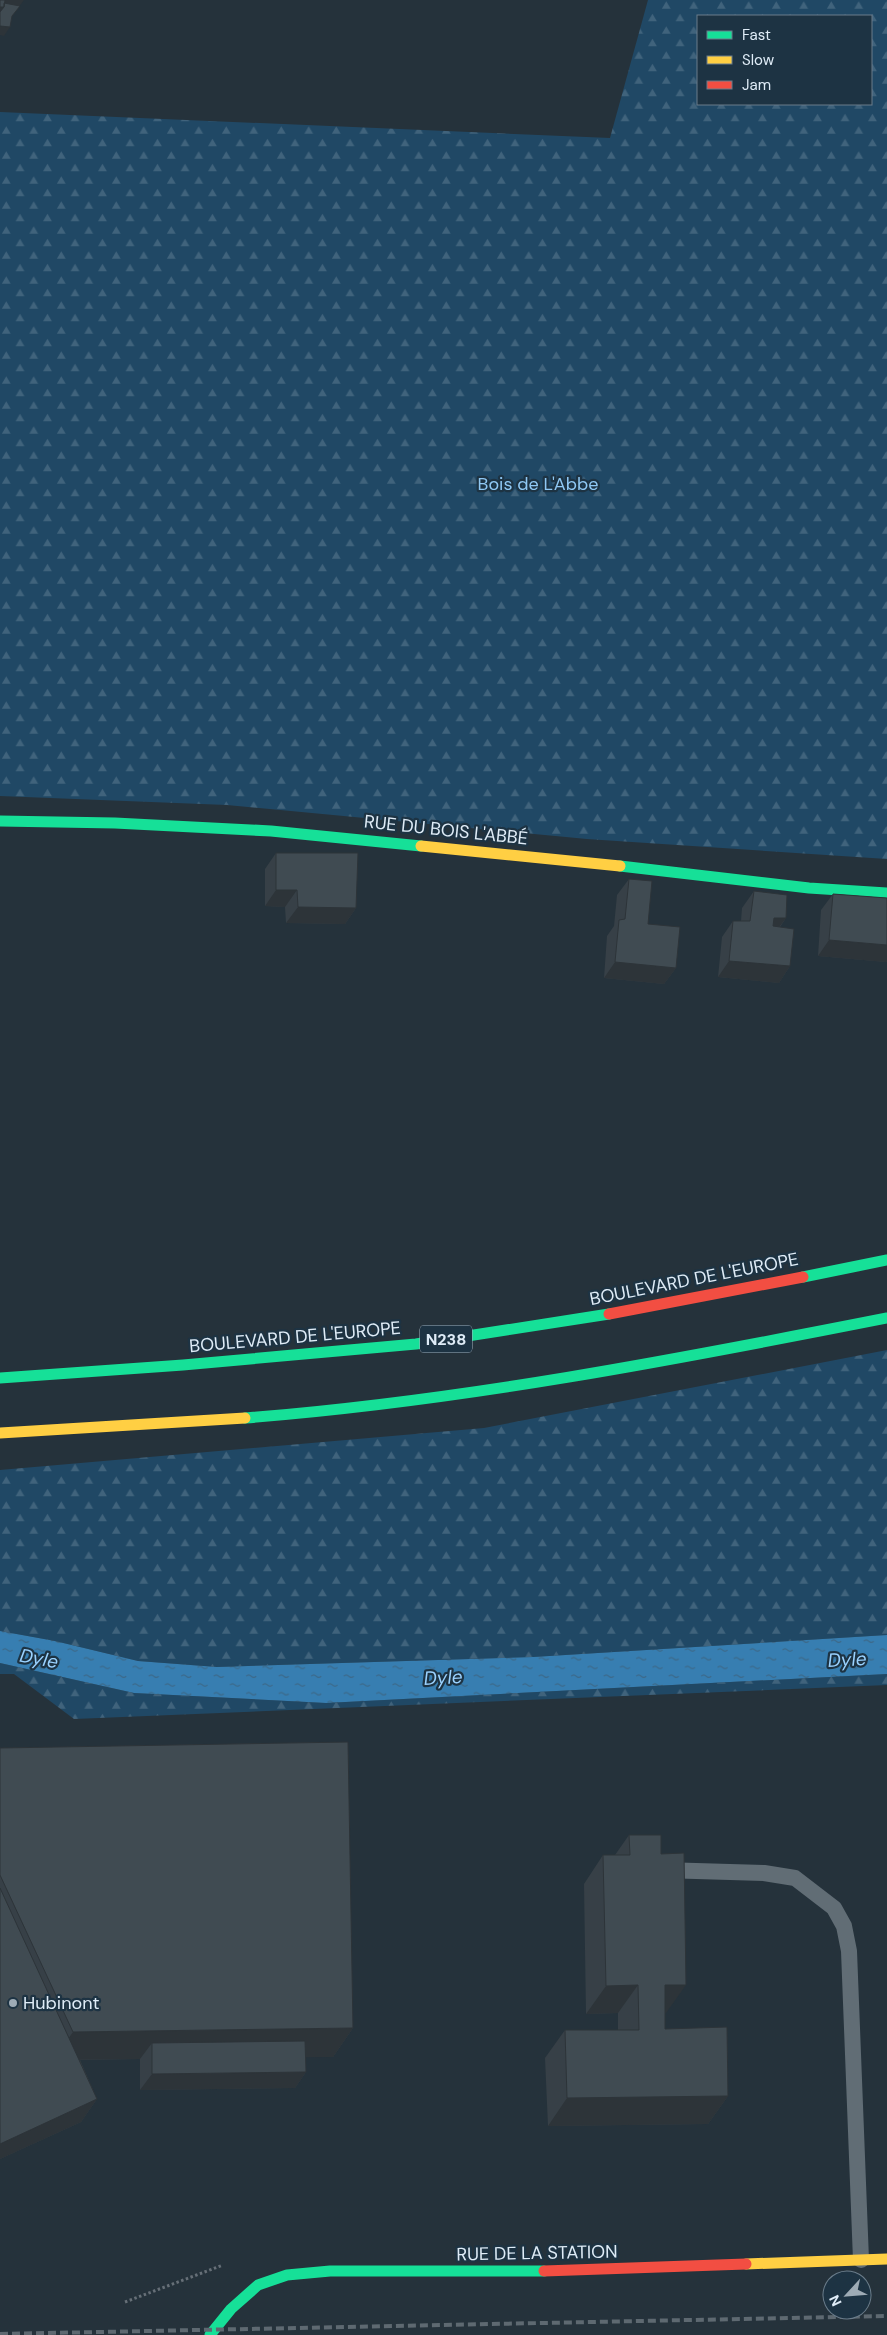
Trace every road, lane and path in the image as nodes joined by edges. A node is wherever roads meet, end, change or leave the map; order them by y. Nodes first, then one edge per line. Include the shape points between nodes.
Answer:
1 (0, 820) edge
2 (887, 893) edge
3 (887, 1260) edge
4 (887, 1318) edge
5 (0, 1378) edge
6 (0, 1433) edge
7 (642, 1869) edge
8 (887, 2259) edge
9 (861, 2260) junction
10 (223, 2265) dead end
11 (125, 2302) dead end
12 (210, 2335) edge

1 - 2 main road, RUE DU BOIS L'ABBÉ via 271,830 808,888
3 - 5 main road, BOULEVARD DE L'EUROPE / N238 via 627,1311 416,1344
4 - 6 main road via 641,1366 394,1403 192,1422
7 - 9 lane via 764,1873 795,1878 834,1908 844,1926 849,1961
8 - 9 main road, RUE DE LA STATION
9 - 12 main road, RUE DE LA STATION via 570,2271 330,2271 287,2274 258,2285 231,2308
10 - 11 path

